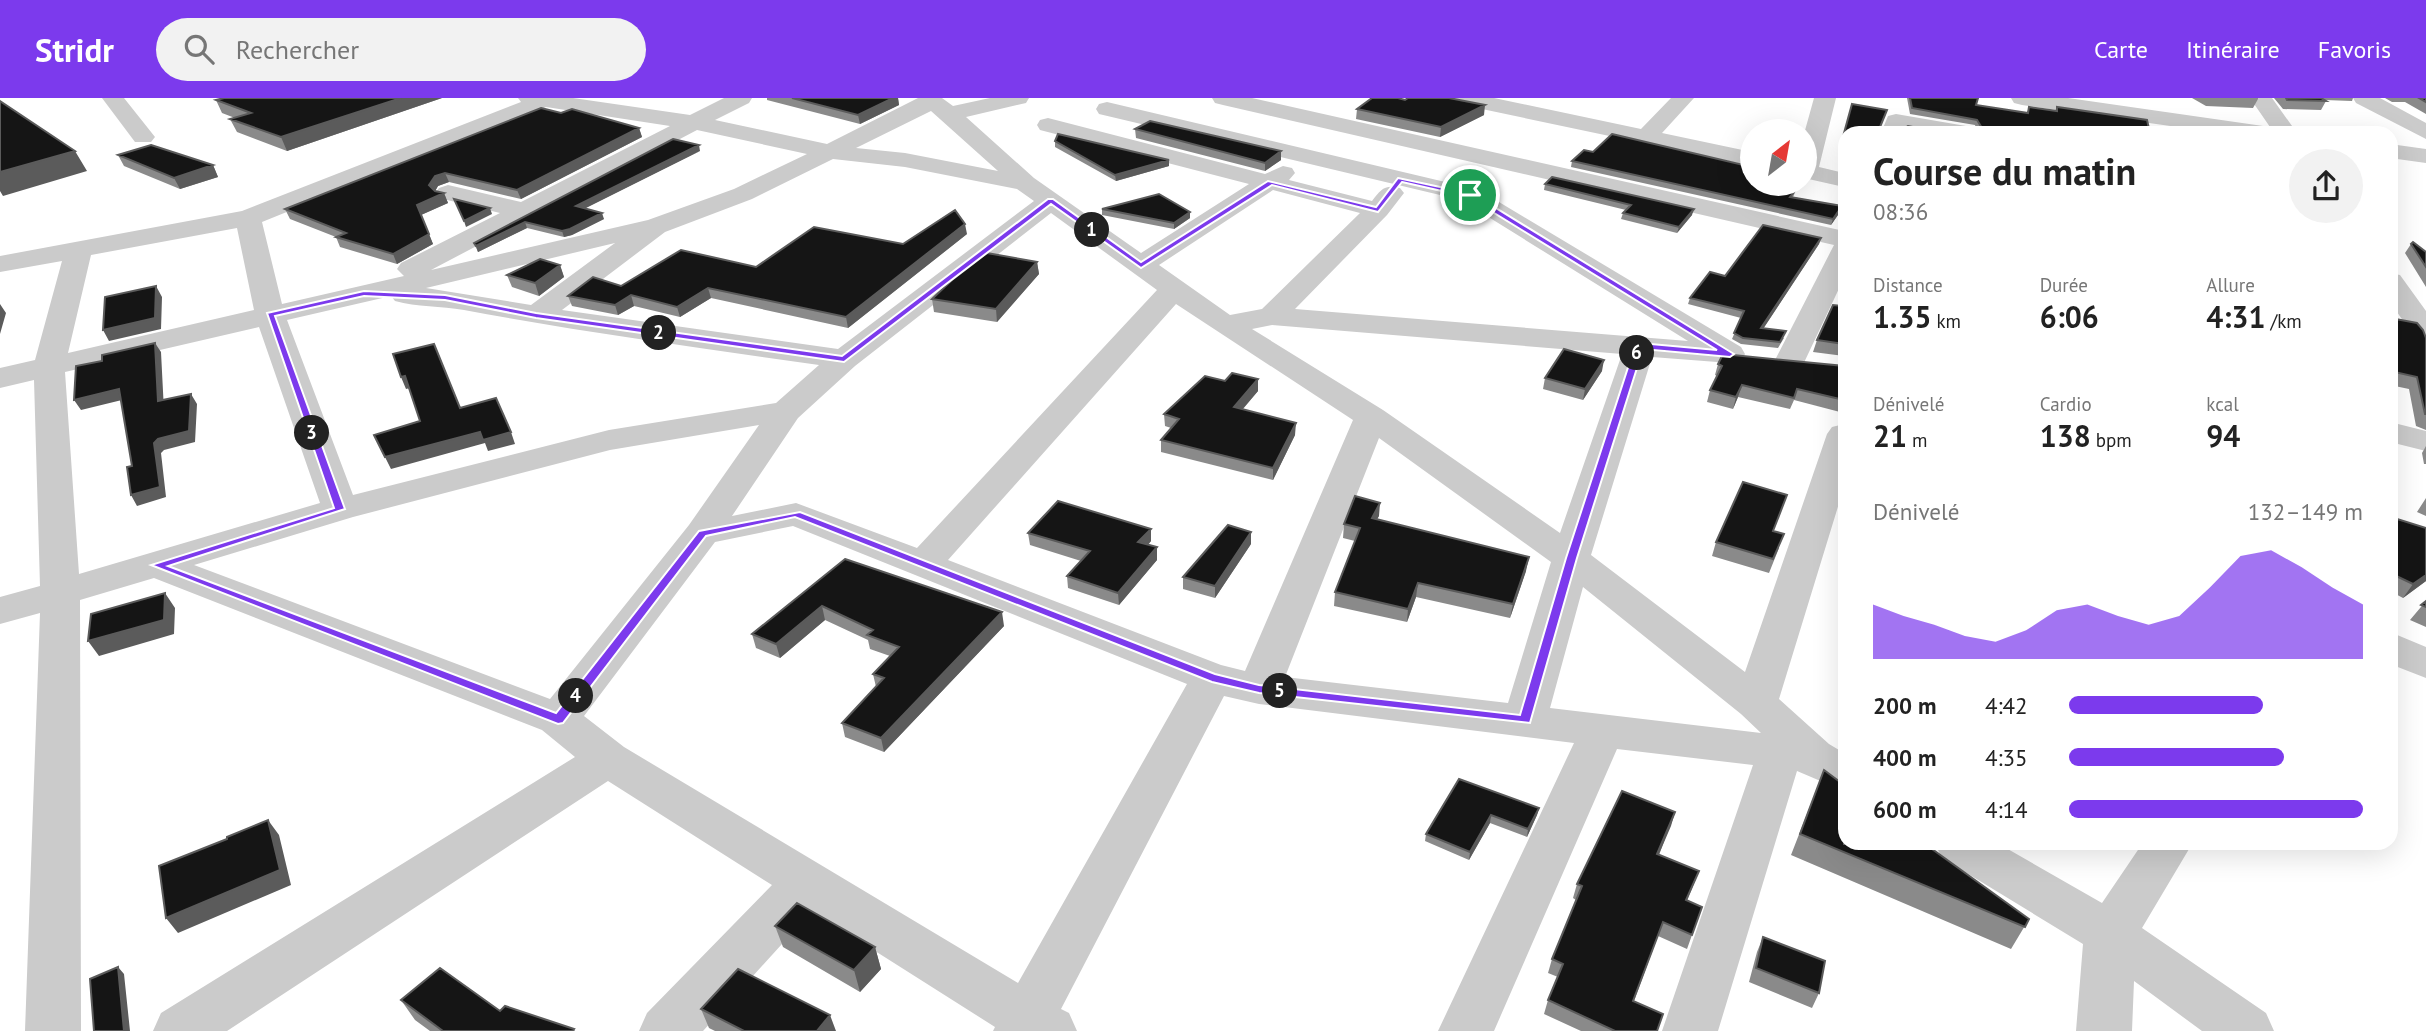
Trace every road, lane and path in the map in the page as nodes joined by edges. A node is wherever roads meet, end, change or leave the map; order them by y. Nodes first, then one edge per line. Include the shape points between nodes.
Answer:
1 (113, 98) edge
2 (741, 98) edge
3 (1018, 98) edge
4 (1156, 98) edge
5 (1223, 98) edge
6 (1463, 98) edge
7 (1683, 98) edge
8 (1825, 98) edge
9 (2022, 98) edge
10 (2261, 98) edge
11 (2364, 98) edge
12 (536, 99) edge
13 (937, 104) edge
14 (2067, 108) edge
15 (1107, 109) junction
16 (1525, 120) edge
17 (696, 124) junction
18 (2142, 124) edge
19 (1048, 125) junction
20 (1894, 126) edge
21 (1925, 126) edge
22 (2170, 126) edge
23 (2281, 126) edge
24 (1817, 127) edge
25 (2426, 132) edge
26 (1004, 136) junction
27 (1647, 136) junction
28 (143, 137) dead end
29 (832, 152) junction
30 (2409, 153) edge
31 (1304, 156) junction
32 (1740, 156) edge
33 (1487, 159) junction
34 (2426, 172) edge
35 (1817, 174) edge
36 (1838, 179) edge
37 (1401, 180) junction
38 (1271, 182) junction
39 (1038, 192) junction
40 (448, 193) dead end
41 (522, 210) junction
42 (1378, 210) junction
43 (248, 218) junction
44 (656, 226) junction
45 (1838, 238) edge
46 (78, 252) junction
47 (1838, 259) edge
48 (0, 264) edge
49 (1141, 265) junction
50 (1174, 289) junction
51 (2398, 292) edge
52 (364, 293) junction
53 (270, 315) junction
54 (536, 315) junction
55 (1272, 316) junction
56 (2398, 319) edge
57 (1225, 325) junction
58 (2424, 326) edge
59 (1640, 346) junction
60 (844, 359) junction
61 (1771, 359) junction
62 (49, 368) junction
63 (0, 378) edge
64 (786, 411) junction
65 (1371, 417) junction
66 (2398, 434) edge
67 (2426, 441) edge
68 (1838, 452) edge
69 (340, 509) junction
70 (702, 533) junction
71 (1571, 558) junction
72 (923, 564) junction
73 (157, 565) junction
74 (60, 592) junction
75 (0, 611) edge
76 (2398, 650) edge
77 (2426, 664) edge
78 (1212, 678) junction
79 (1259, 689) junction
80 (1756, 703) junction
81 (558, 719) junction
82 (1525, 720) junction
83 (1604, 730) junction
84 (608, 759) junction
85 (1812, 761) edge
86 (1969, 850) edge
87 (2164, 850) edge
88 (807, 882) junction
89 (2110, 934) junction
90 (1033, 1027) edge
91 (53, 1031) edge
92 (181, 1031) edge
93 (667, 1031) edge
94 (1466, 1031) edge
95 (1690, 1031) edge
96 (2104, 1031) edge
97 (2246, 1031) edge

1 - 28 street
2 - 17 street
3 - 13 street
4 - 15 street
5 - 33 street
6 - 16 street
7 - 27 street
8 - 24 street
9 - 14 street
10 - 23 street
11 - 25 street
12 - 17 street
12 - 43 street
13 - 26 street
13 - 29 street
14 - 18 street
15 - 19 street
15 - 31 street
16 - 27 street
16 - 33 street
17 - 29 street
17 - 41 street
18 - 22 street
19 - 26 street
19 - 38 street
20 - 21 street via 1896,121
26 - 39 street
27 - 32 street
29 - 39 street via 905,160
29 - 44 street via 743,194
30 - 34 street
31 - 37 street
31 - 38 street
33 - 45 street
35 - 36 street
37 - 42 street
37 - 61 street via 1470,195
38 - 42 street
38 - 49 street
39 - 49 street
39 - 60 street
40 - 41 street
41 - 52 street
42 - 55 street
43 - 46 street
43 - 53 street
44 - 52 street
44 - 54 street
46 - 48 street
46 - 62 street
47 - 61 street
49 - 50 street
50 - 57 street
50 - 72 street
51 - 58 street
52 - 53 street
52 - 54 street via 445,298
53 - 62 street
53 - 69 street
54 - 60 street
55 - 57 street
55 - 59 street
56 - 58 street
57 - 65 street
59 - 61 street
59 - 71 street
60 - 64 street
62 - 63 street
62 - 74 street
64 - 69 street via 608,440
64 - 70 street
65 - 71 street
65 - 79 street
66 - 67 street
68 - 80 street
69 - 73 street
70 - 72 street via 796,514
70 - 81 street
71 - 80 street
71 - 82 street
72 - 78 street
73 - 74 street
73 - 81 street
74 - 75 street
74 - 91 street
76 - 77 street
78 - 79 street
78 - 90 street
79 - 82 street
80 - 85 street
81 - 84 street
82 - 83 street
83 - 85 street
83 - 94 street
84 - 88 street
84 - 92 street
85 - 95 street
86 - 89 street
87 - 89 street
88 - 90 street
88 - 93 street
89 - 96 street
89 - 97 street

